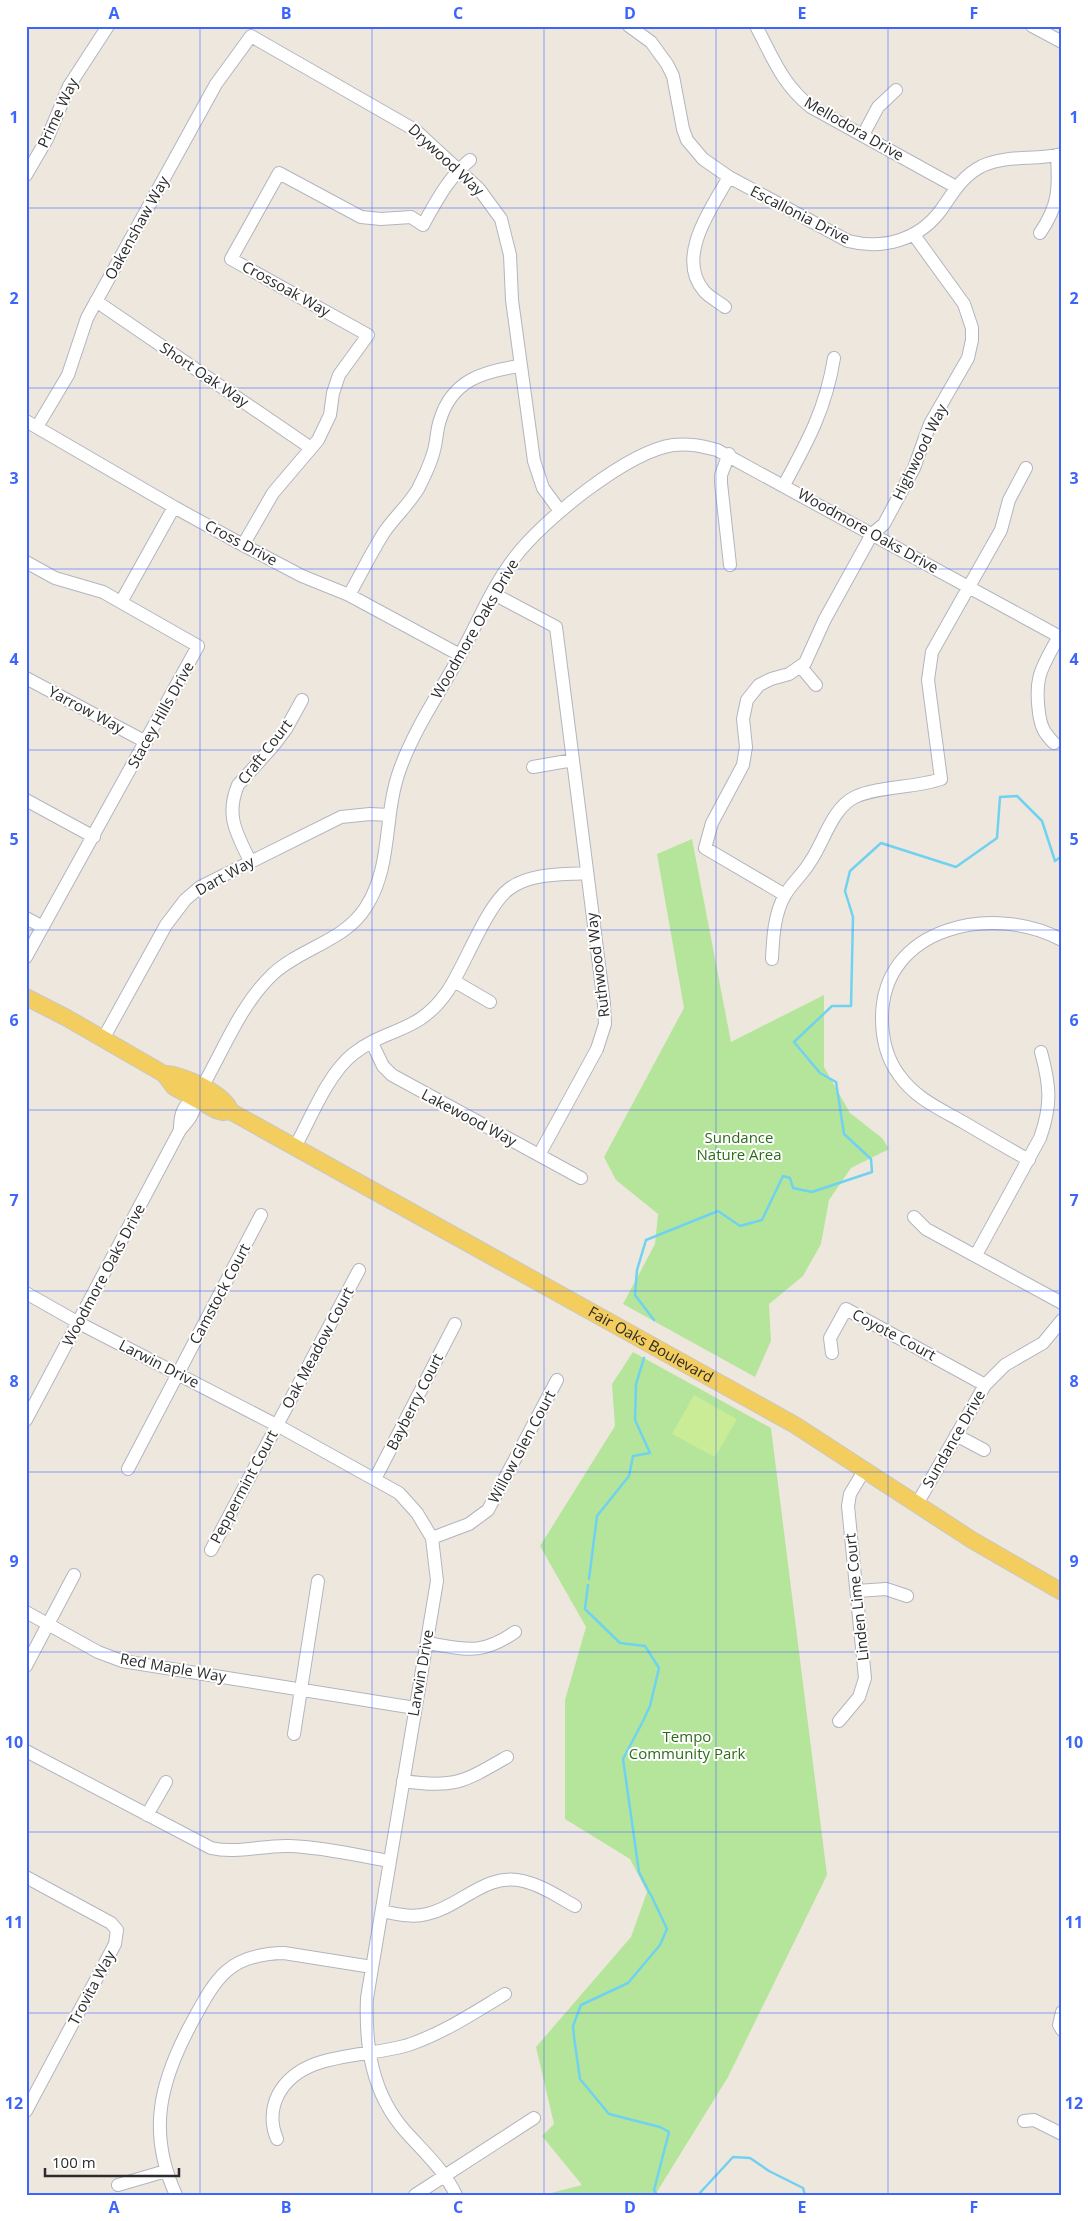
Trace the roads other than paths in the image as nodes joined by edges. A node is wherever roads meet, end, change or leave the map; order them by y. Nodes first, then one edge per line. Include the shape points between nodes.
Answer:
1 (108, 26) edge
2 (629, 26) edge
3 (756, 26) edge
4 (1032, 26) edge
5 (251, 36) joint
6 (1062, 42) edge
7 (896, 90) dead end
8 (863, 135) junction
9 (1059, 155) edge
10 (470, 160) dead end
11 (457, 170) junction
12 (26, 176) edge
13 (729, 177) junction
14 (956, 187) junction
15 (1040, 234) dead end
16 (914, 235) junction
17 (96, 301) junction
18 (725, 307) dead end
19 (834, 358) dead end
20 (520, 366) junction
21 (32, 424) edge
22 (311, 448) junction
23 (729, 454) junction
24 (1026, 468) dead end
25 (784, 485) junction
26 (174, 507) junction
27 (560, 511) junction
28 (872, 534) junction
29 (243, 545) junction
30 (26, 562) edge
31 (730, 565) dead end
32 (968, 586) junction
33 (492, 593) junction
34 (349, 595) junction
35 (121, 602) junction
36 (1060, 637) edge
37 (460, 655) junction
38 (801, 668) junction
39 (26, 678) edge
40 (816, 686) dead end
41 (302, 700) dead end
42 (146, 742) junction
43 (1054, 743) dead end
44 (573, 760) junction
45 (533, 767) dead end
46 (26, 800) edge
47 (389, 814) junction
48 (94, 837) junction
49 (250, 861) junction
50 (586, 873) junction
51 (785, 895) junction
52 (26, 918) edge
53 (43, 927) junction
54 (1062, 940) edge
55 (26, 957) edge
56 (772, 959) dead end
57 (454, 980) junction
58 (26, 998) edge
59 (490, 1002) dead end
60 (103, 1039) junction
61 (372, 1043) junction
62 (1041, 1052) dead end
63 (199, 1094) junction
64 (295, 1147) junction
65 (539, 1155) junction
66 (1029, 1160) junction
67 (581, 1178) dead end
68 (261, 1216) dead end
69 (914, 1217) dead end
70 (976, 1255) junction
71 (360, 1270) dead end
72 (26, 1293) edge
73 (1062, 1303) edge
74 (1062, 1320) edge
75 (79, 1323) junction
76 (455, 1324) dead end
77 (832, 1353) dead end
78 (178, 1373) junction
79 (558, 1380) dead end
80 (985, 1384) junction
81 (26, 1420) edge
82 (276, 1425) junction
83 (956, 1435) junction
84 (984, 1450) dead end
85 (128, 1469) dead end
86 (865, 1469) junction
87 (375, 1479) junction
88 (917, 1504) junction
89 (432, 1538) junction
90 (211, 1550) dead end
91 (74, 1575) dead end
92 (318, 1581) dead end
93 (857, 1591) junction
94 (1062, 1592) edge
95 (907, 1596) dead end
96 (26, 1612) edge
97 (48, 1624) junction
98 (515, 1632) dead end
99 (426, 1644) junction
100 (26, 1666) edge
101 (300, 1690) junction
102 (415, 1708) junction
103 (839, 1721) dead end
104 (294, 1734) dead end
105 (26, 1751) edge
106 (507, 1757) dead end
107 (403, 1781) junction
108 (166, 1782) dead end
109 (147, 1815) junction
110 (389, 1861) junction
111 (27, 1878) edge
112 (575, 1906) dead end
113 (382, 1910) junction
114 (372, 1967) junction
115 (505, 1994) dead end
116 (1062, 2012) edge
117 (1062, 2030) edge
118 (368, 2053) junction
119 (26, 2111) edge
120 (534, 2118) dead end
121 (1024, 2121) dead end
122 (1062, 2134) edge
123 (277, 2139) dead end
124 (166, 2171) junction
125 (446, 2176) junction
126 (118, 2185) dead end
127 (176, 2195) edge
128 (415, 2195) edge
129 (456, 2195) edge

1 - 12 street, Prime Way via 69,86 47,139
2 - 13 street, Escallonia Drive via 651,42 667,64 673,76 687,140 703,159
3 - 8 street, Mellodora Drive via 791,90 811,107
4 - 6 street
5 - 11 street, Drywood Way via 402,120
5 - 17 street, Oakenshaw Way via 216,84
7 - 8 street via 878,107
8 - 14 street, Mellodora Drive
9 - 14 street, Escallonia Drive via 991,163
9 - 15 street via 1058,197
10 - 11 street, Crossoak Way
11 - 20 street, Drywood Way via 479,189 501,219 510,256
11 - 22 street, Crossoak Way via 423,225 411,217 361,217 279,172 231,259 368,335 339,375 327,422
13 - 16 street, Escallonia Drive via 848,241 884,245
13 - 18 street via 698,232 694,255 696,278 704,292
14 - 16 street, Escallonia Drive via 931,222
16 - 28 street, Highwood Way via 964,304 971,322 972,340 968,358 930,424 914,468 884,524
17 - 21 street, Oakenshaw Way via 68,375
17 - 22 street, Short Oak Way
19 - 25 street via 821,414
20 - 27 street, Drywood Way via 534,461 543,488
20 - 34 street via 479,375 452,398 440,420 426,474 416,493 384,533
21 - 26 street, Cross Drive
22 - 29 street, Crossoak Way via 273,493
23 - 25 street, Woodmore Oaks Drive
23 - 27 street, Woodmore Oaks Drive via 688,444 665,447 634,460
23 - 31 street via 721,483
24 - 32 street via 1009,500 1001,530
25 - 28 street, Woodmore Oaks Drive
26 - 29 street, Cross Drive
26 - 35 street
27 - 33 street, Woodmore Oaks Drive via 525,545
28 - 32 street, Woodmore Oaks Drive
28 - 38 street, Highwood Way
29 - 34 street, Cross Drive via 302,576
30 - 35 street via 55,578 102,592
32 - 36 street, Woodmore Oaks Drive
32 - 51 street via 934,644 928,667 941,779 851,799 841,807 812,860
33 - 37 street, Woodmore Oaks Drive
33 - 44 street, Ruthwood Way via 556,627
34 - 37 street, Cross Drive
35 - 42 street, Stacey Hills Drive via 198,646
36 - 43 street via 1040,670 1036,689 1042,730
37 - 47 street, Woodmore Oaks Drive via 408,749
38 - 40 street
38 - 51 street via 759,685 747,700 743,712 746,747 743,765 712,824 706,848
39 - 42 street, Yarrow Way
41 - 49 street, Craft Court via 286,729 242,780 232,803 232,817
42 - 48 street, Stacey Hills Drive
44 - 45 street
44 - 50 street, Ruthwood Way
46 - 48 street
47 - 49 street, Dart Way via 341,817
47 - 63 street, Woodmore Oaks Drive via 382,870 359,918 340,934 296,956 271,976 241,1015
48 - 53 street, Stacey Hills Drive
49 - 60 street, Dart Way via 200,887 175,912
50 - 57 street via 535,878 509,889 495,905
50 - 65 street, Ruthwood Way via 605,1024 597,1049
51 - 56 street via 775,927
52 - 53 street
53 - 55 street, Stacey Hills Drive
54 - 66 street via 1040,930 1016,926 970,924 946,929 925,940 906,957 891,979 883,1003 884,1038 891,1062 905,1083 922,1099
57 - 59 street
57 - 61 street via 428,1015
58 - 60 main road, Fair Oaks Boulevard
60 - 63 main road, Fair Oaks Boulevard via 164,1074 174,1087
61 - 64 street via 341,1065
61 - 65 street, Lakewood Way via 379,1060 392,1075
62 - 66 street via 1050,1103 1048,1118
63 - 64 main road, Fair Oaks Boulevard via 216,1110 230,1111
63 - 75 street, Woodmore Oaks Drive via 196,1108 180,1130
64 - 86 main road, Fair Oaks Boulevard via 796,1425
65 - 67 street, Lakewood Way
66 - 70 street
68 - 78 street, Camstock Court
69 - 70 street via 926,1228
70 - 73 street
71 - 82 street, Oak Meadow Court
72 - 75 street, Larwin Drive
74 - 80 street, Sundance Drive via 1043,1342 1005,1366
75 - 78 street, Larwin Drive
75 - 81 street, Woodmore Oaks Drive
76 - 87 street, Bayberry Court
77 - 80 street, Coyote Court via 830,1338 846,1309
78 - 82 street, Larwin Drive
78 - 85 street, Camstock Court
79 - 89 street, Willow Glen Court via 488,1510 476,1520
80 - 83 street, Sundance Drive
82 - 87 street, Larwin Drive
82 - 90 street, Peppermint Court
83 - 84 street
83 - 88 street, Sundance Drive
86 - 88 main road, Fair Oaks Boulevard
86 - 93 street, Linden Lime Court via 850,1494 848,1506
87 - 89 street, Larwin Drive via 399,1493 417,1513
88 - 94 main road, Fair Oaks Boulevard
89 - 99 street, Larwin Drive via 437,1581
91 - 97 street
92 - 101 street
93 - 95 street via 886,1589
93 - 103 street, Linden Lime Court via 866,1678 859,1697
96 - 97 street, Red Maple Way
97 - 100 street
97 - 101 street, Red Maple Way via 98,1652 122,1661
98 - 99 street via 499,1643 478,1650
99 - 102 street, Larwin Drive
101 - 102 street, Red Maple Way
101 - 104 street
102 - 107 street, Larwin Drive
105 - 109 street
106 - 107 street via 467,1780 451,1784
107 - 110 street, Larwin Drive
108 - 109 street
109 - 110 street via 201,1844 221,1850 302,1847
110 - 113 street, Larwin Drive
111 - 119 street, Trovita Way via 111,1923 117,1930 115,1944
112 - 113 street via 540,1887 510,1879 484,1885 430,1913 405,1916
113 - 114 street, Larwin Drive
114 - 118 street, Larwin Drive via 366,2014
114 - 124 street via 272,1953 242,1960 220,1977 205,1997 176,2052 163,2088 160,2139
115 - 118 street via 439,2034 409,2045
116 - 117 street via 1059,2025
118 - 123 street via 317,2063 294,2074 283,2085 273,2112 273,2131
118 - 125 street, Larwin Drive via 374,2076 392,2115
120 - 125 street
121 - 122 street via 1034,2120
124 - 126 street
124 - 127 street
125 - 128 street
125 - 129 street, Larwin Drive

